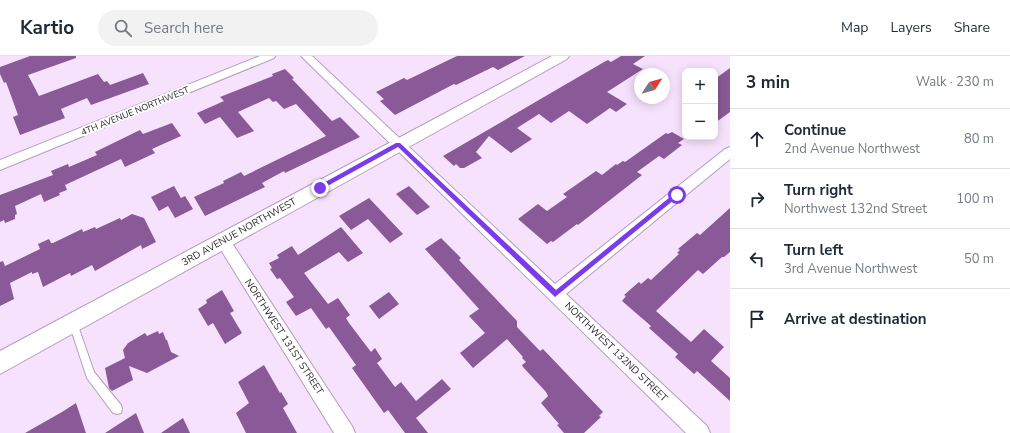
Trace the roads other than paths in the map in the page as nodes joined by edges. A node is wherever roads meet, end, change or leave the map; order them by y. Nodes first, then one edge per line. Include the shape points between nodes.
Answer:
1 (270, 56) edge
2 (306, 56) edge
3 (562, 56) edge
4 (398, 145) junction
5 (730, 152) edge
6 (0, 165) edge
7 (222, 241) junction
8 (555, 294) junction
9 (73, 323) junction
10 (0, 363) edge
11 (117, 409) dead end
12 (345, 433) edge
13 (700, 433) edge

1 - 6 street, 4TH AVENUE NORTHWEST
2 - 4 street, NORTHWEST 132ND STREET
3 - 4 street, 3RD AVENUE NORTHWEST
4 - 7 street, 3RD AVENUE NORTHWEST
4 - 8 street, NORTHWEST 132ND STREET
5 - 8 street
7 - 9 street, 3RD AVENUE NORTHWEST
7 - 12 street, NORTHWEST 131ST STREET
8 - 13 street, NORTHWEST 132ND STREET
9 - 10 street, 3RD AVENUE NORTHWEST
9 - 11 lane via 90,375

